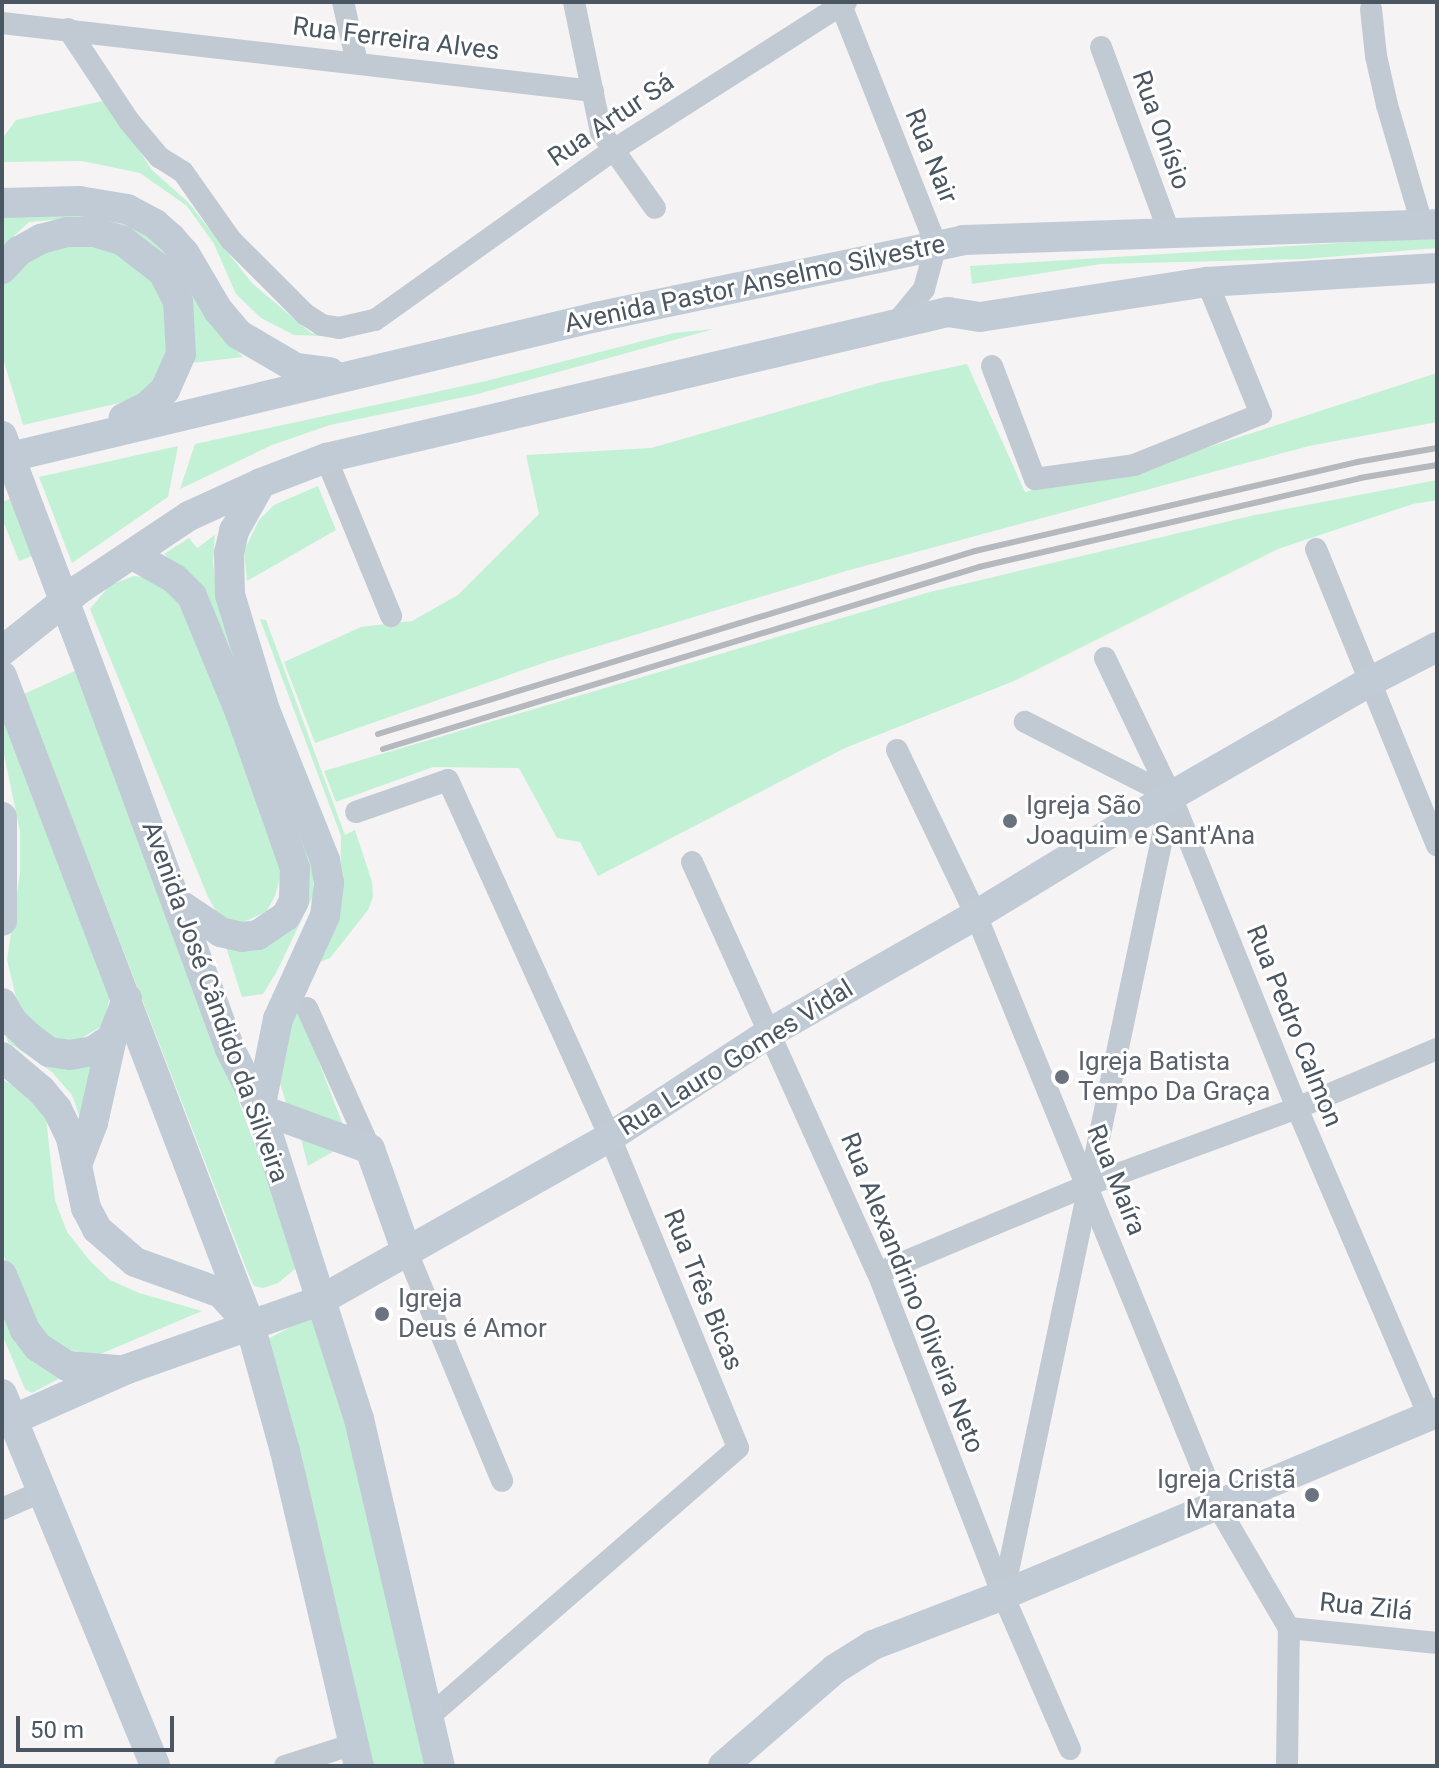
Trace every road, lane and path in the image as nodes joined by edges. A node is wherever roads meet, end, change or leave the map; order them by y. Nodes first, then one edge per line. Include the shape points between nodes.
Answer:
1 (343, 2) edge
2 (574, 2) edge
3 (843, 4) edge
4 (1371, 9) dead end
5 (815, 10) edge
6 (2, 23) edge
7 (68, 29) junction
8 (1101, 47) dead end
9 (357, 62) junction
10 (593, 91) junction
11 (615, 149) junction
12 (2, 203) edge
13 (655, 208) dead end
14 (1430, 225) edge
15 (1169, 232) junction
16 (936, 245) junction
17 (1437, 268) edge
18 (2, 269) edge
19 (1207, 282) junction
20 (897, 322) junction
21 (992, 366) dead end
22 (348, 375) junction
23 (2, 436) edge
24 (85, 437) junction
25 (326, 458) junction
26 (2, 459) edge
27 (261, 483) junction
28 (1316, 549) dead end
29 (133, 555) junction
30 (391, 616) dead end
31 (1437, 647) edge
32 (2, 651) edge
33 (1105, 658) dead end
34 (2, 676) edge
35 (1371, 681) junction
36 (1025, 722) dead end
37 (897, 750) dead end
38 (1171, 796) junction
39 (356, 812) dead end
40 (2, 817) edge
41 (1437, 845) edge
42 (692, 862) dead end
43 (179, 904) junction
44 (976, 915) junction
45 (2, 921) edge
46 (127, 999) junction
47 (2, 1003) edge
48 (307, 1008) dead end
49 (771, 1032) junction
50 (112, 1038) junction
51 (1437, 1049) edge
52 (2, 1057) edge
53 (1297, 1108) junction
54 (260, 1109) junction
55 (610, 1137) junction
56 (370, 1149) junction
57 (78, 1162) junction
58 (1088, 1185) junction
59 (406, 1250) junction
60 (878, 1273) junction
61 (2, 1275) edge
62 (319, 1301) junction
63 (250, 1325) junction
64 (127, 1369) junction
65 (7, 1407) edge
66 (1433, 1414) edge
67 (502, 1481) dead end
68 (41, 1492) junction
69 (1217, 1505) junction
70 (2, 1509) edge
71 (1003, 1595) junction
72 (1289, 1628) junction
73 (1437, 1643) edge
74 (429, 1717) junction
75 (1070, 1749) dead end
76 (357, 1755) edge
77 (155, 1766) edge
78 (285, 1766) edge
79 (440, 1766) edge
80 (723, 1766) edge
81 (1287, 1766) edge

1 - 9 street
2 - 10 street
3 - 5 street, Rua Artur Sá
3 - 16 street, Rua Nair
4 - 14 street via 1387,105
5 - 11 street, Rua Artur Sá
6 - 7 street, Rua Ferreira Alves
7 - 9 street, Rua Ferreira Alves
7 - 11 street, Rua Artur Sá via 159,157 183,172 231,240 322,325 357,326 375,320
8 - 15 street, Rua Onísio
9 - 10 street, Rua Ferreira Alves
10 - 11 street via 601,132
11 - 13 street
12 - 22 main road via 79,201 127,209 171,238 238,334 296,368
14 - 15 main road, Avenida Pastor Anselmo Silvestre
15 - 16 main road, Avenida Pastor Anselmo Silvestre
16 - 20 street, Rua Nair via 924,289
16 - 22 main road, Avenida Pastor Anselmo Silvestre
17 - 19 main road
18 - 24 main road via 41,239 94,232 145,255 171,285 182,325 181,354 165,390 146,407
19 - 20 main road via 994,316 948,312
19 - 21 street via 1261,414 1134,465 1035,479
20 - 25 main road
22 - 24 main road, Avenida Pastor Anselmo Silvestre
23 - 43 main road, Avenida José Cândido da Silveira, bridge
24 - 26 main road
25 - 27 main road
25 - 30 street
27 - 29 main road via 189,516
27 - 54 main road via 234,531 230,595 265,710 325,860 329,883 325,916 278,1019
28 - 35 street
29 - 32 main road via 81,588
29 - 43 main road via 175,579 192,596 295,868 294,901 286,916 258,935 221,932
31 - 35 main road, Rua Lauro Gomes Vidal
33 - 38 street, Rua Pedro Calmon
34 - 46 main road
35 - 38 main road, Rua Lauro Gomes Vidal
35 - 41 street
36 - 38 street
37 - 44 street, Rua Maíra
38 - 44 main road, Rua Lauro Gomes Vidal
38 - 53 street, Rua Pedro Calmon
38 - 58 street
39 - 55 street, Rua Três Bicas via 448,780
40 - 45 main road
42 - 49 street, Rua Alexandrino Oliveira Neto
43 - 54 main road, Avenida José Cândido da Silveira via 230,1049
44 - 49 main road, Rua Lauro Gomes Vidal
44 - 58 street, Rua Maíra
46 - 50 main road
46 - 63 main road
47 - 50 main road via 13,1022 49,1052 93,1051
48 - 56 street
49 - 55 main road, Rua Lauro Gomes Vidal
49 - 60 street, Rua Alexandrino Oliveira Neto
50 - 57 main road via 93,1123
51 - 53 street
52 - 57 main road via 57,1109
53 - 58 street
53 - 66 street, Rua Pedro Calmon
54 - 56 main road
54 - 62 main road, Avenida José Cândido da Silveira
55 - 59 main road, Rua Lauro Gomes Vidal
55 - 74 street, Rua Três Bicas via 738,1448
56 - 59 main road
57 - 63 main road via 86,1208 118,1251 149,1269 221,1293
58 - 60 street
58 - 69 street, Rua Maíra
58 - 71 street
59 - 62 main road, Rua Lauro Gomes Vidal
59 - 67 street
60 - 71 street, Rua Alexandrino Oliveira Neto
61 - 64 main road via 25,1330 55,1360 83,1369
62 - 63 main road, Rua Lauro Gomes Vidal
62 - 74 main road, Avenida José Cândido da Silveira via 359,1419
63 - 64 main road, Rua Lauro Gomes Vidal
63 - 76 main road
64 - 65 main road, Rua Lauro Gomes Vidal
65 - 68 main road
66 - 69 main road
68 - 70 street
68 - 77 main road
69 - 71 main road
69 - 72 street, Rua Maíra
71 - 75 street, Rua Alexandrino Oliveira Neto
71 - 80 main road via 860,1653
72 - 73 street, Rua Zilá
72 - 81 street
74 - 79 main road, Avenida José Cândido da Silveira
76 - 78 street

